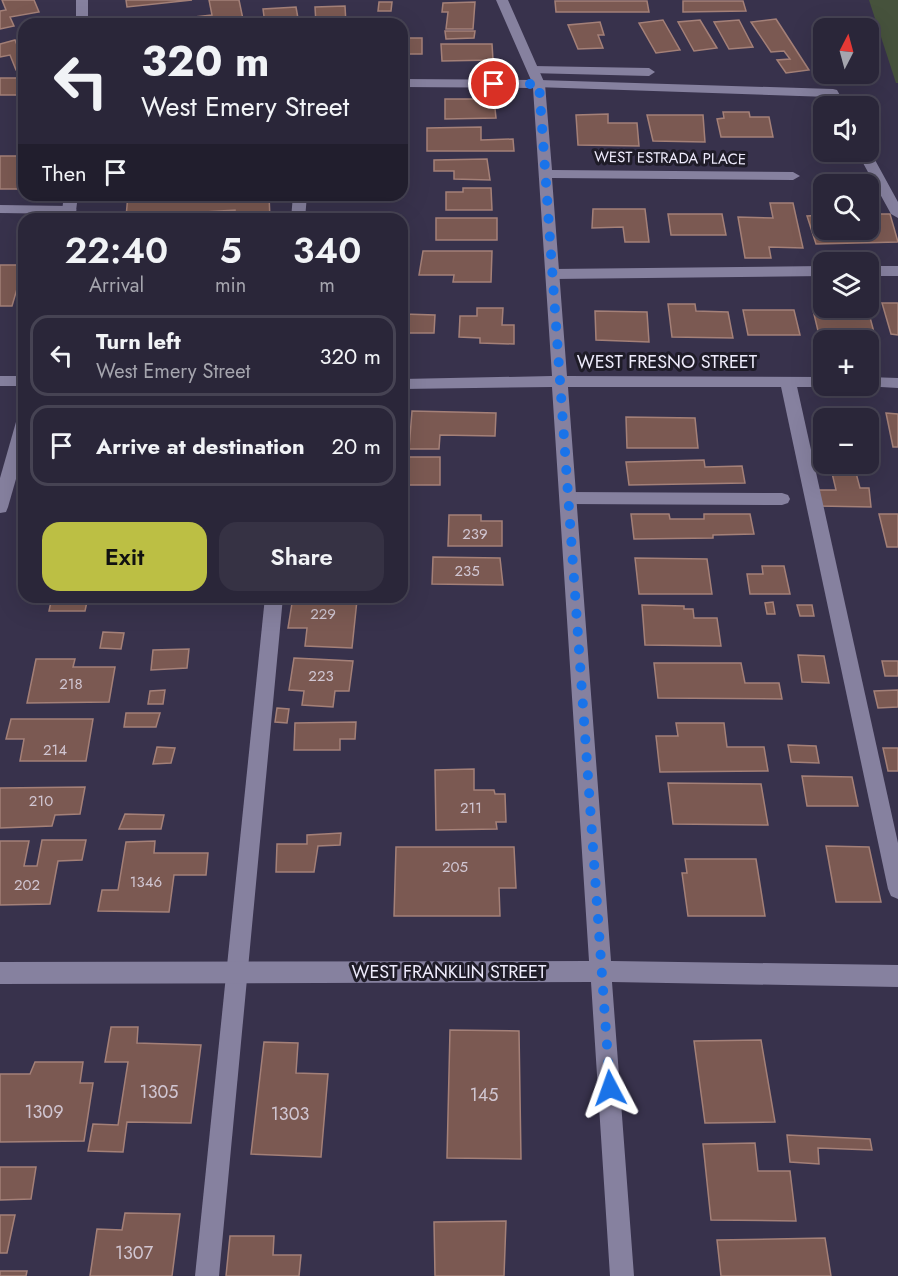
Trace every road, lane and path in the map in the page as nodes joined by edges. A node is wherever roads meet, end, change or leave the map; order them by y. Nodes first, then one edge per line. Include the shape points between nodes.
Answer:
1 (82, 0) edge
2 (502, 0) edge
3 (82, 18) edge
4 (533, 70) junction
5 (649, 72) dead end
6 (408, 83) edge
7 (539, 84) junction
8 (835, 96) edge
9 (869, 162) edge
10 (547, 174) junction
11 (793, 176) dead end
12 (0, 209) edge
13 (46, 213) edge
14 (898, 214) edge
15 (879, 271) edge
16 (898, 271) edge
17 (813, 272) edge
18 (554, 274) junction
19 (0, 381) edge
20 (18, 381) edge
21 (560, 381) junction
22 (788, 382) junction
23 (813, 382) edge
24 (879, 382) edge
25 (898, 382) edge
26 (408, 384) edge
27 (18, 443) edge
28 (568, 498) junction
29 (783, 499) dead end
30 (0, 507) edge
31 (273, 603) edge
32 (898, 889) edge
33 (602, 971) junction
34 (238, 973) junction
35 (0, 974) edge
36 (898, 976) edge
37 (207, 1276) edge
38 (622, 1276) edge

1 - 3 street
2 - 4 street
4 - 5 street
4 - 7 street
6 - 7 street
7 - 8 street
7 - 10 street
9 - 14 street
10 - 11 street, WEST ESTRADA PLACE
10 - 18 street
12 - 13 street
15 - 16 street
17 - 18 street
18 - 21 street
19 - 20 street
21 - 22 street, WEST FRESNO STREET
21 - 26 street, WEST FRESNO STREET
21 - 28 street
22 - 23 street, WEST FRESNO STREET
22 - 32 street
24 - 25 street
27 - 30 street
28 - 29 street
28 - 33 street
31 - 34 street
33 - 34 street, WEST FRANKLIN STREET
33 - 36 street, WEST FRANKLIN STREET
33 - 38 street
34 - 35 street, WEST FRANKLIN STREET
34 - 37 street

